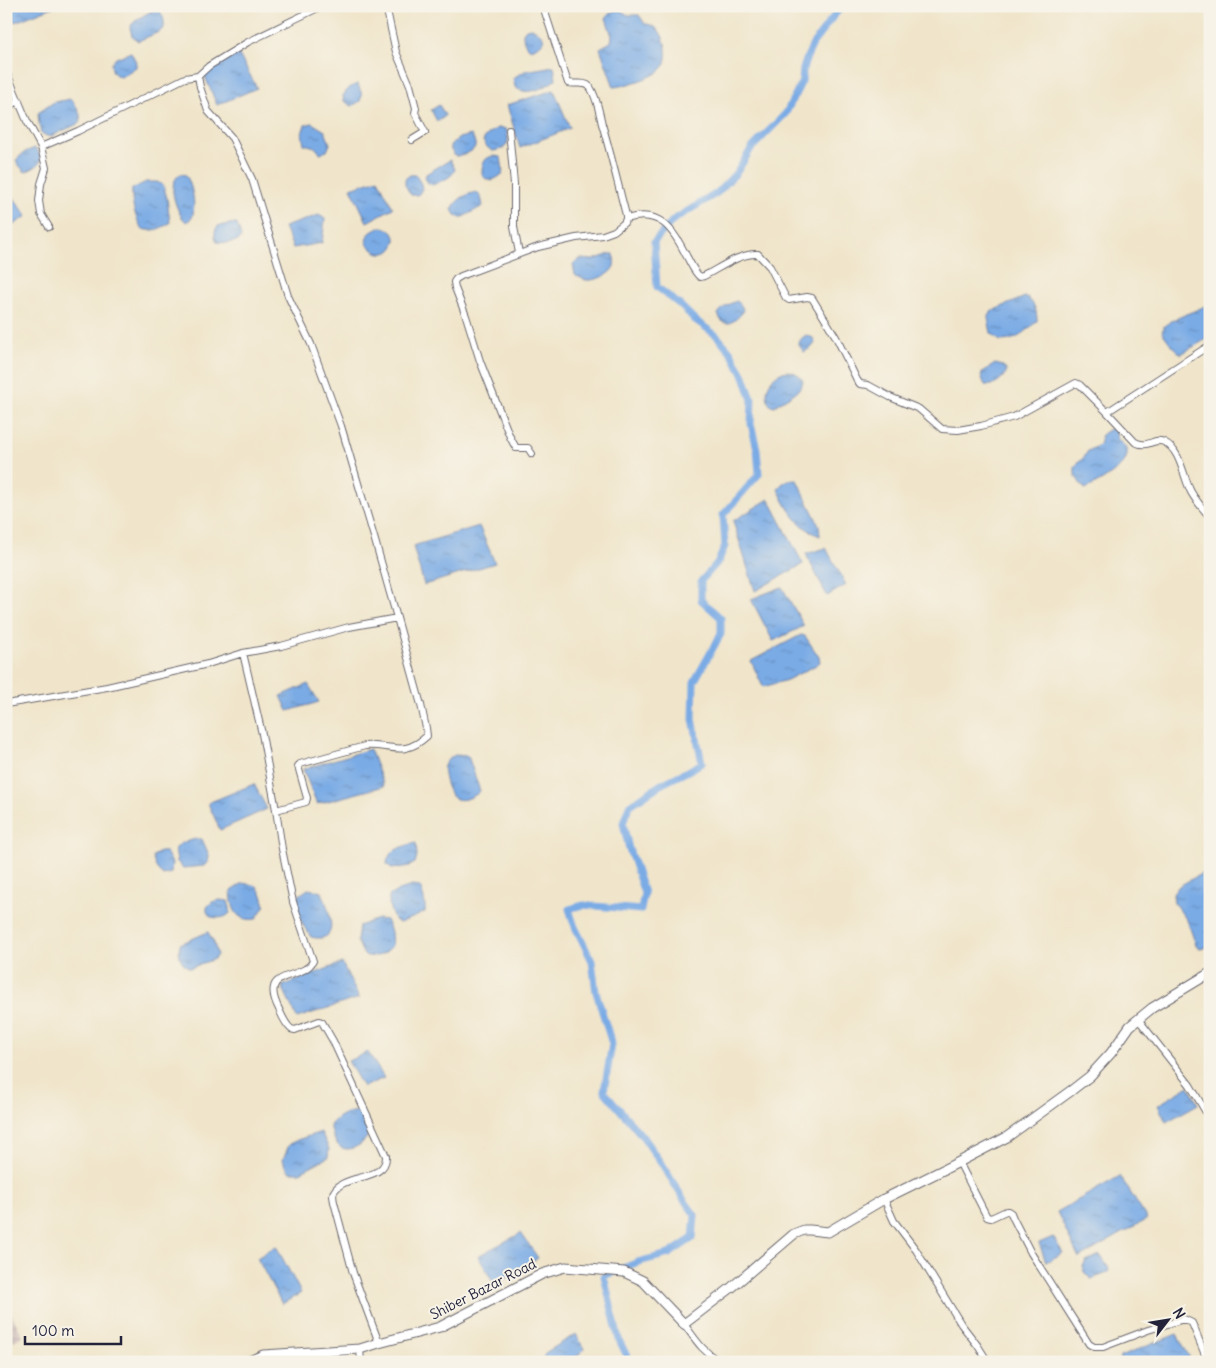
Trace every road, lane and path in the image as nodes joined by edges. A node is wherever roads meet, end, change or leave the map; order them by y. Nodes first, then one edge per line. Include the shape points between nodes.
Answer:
1 (322, 6) edge
2 (386, 6) edge
3 (544, 6) edge
4 (6, 72) edge
5 (198, 76) junction
6 (19, 101) junction
7 (6, 107) edge
8 (509, 130) dead end
9 (412, 140) dead end
10 (41, 147) junction
11 (626, 219) junction
12 (49, 227) dead end
13 (519, 253) junction
14 (1210, 346) edge
15 (1107, 412) junction
16 (532, 454) dead end
17 (1210, 517) edge
18 (397, 618) junction
19 (243, 653) junction
20 (6, 704) edge
21 (276, 810) junction
22 (1210, 973) edge
23 (1138, 1019) junction
24 (1210, 1114) edge
25 (959, 1162) junction
26 (884, 1199) junction
27 (684, 1324) junction
28 (378, 1343) junction
29 (360, 1349) junction
30 (247, 1362) edge
31 (362, 1362) edge
32 (720, 1362) edge
33 (988, 1362) edge
34 (1208, 1362) edge

1 - 5 street via 248,42 208,66
2 - 9 street via 396,52 410,85 415,113 425,132
3 - 11 street via 568,83 589,86 596,101
4 - 6 street
5 - 10 street via 185,78
5 - 18 street via 208,111 232,138 252,179 288,296 311,344 341,426
6 - 7 street
6 - 10 street
8 - 13 street via 514,226
10 - 12 street via 46,168 39,201 41,214
11 - 13 street via 614,231 603,235 551,243
11 - 15 street via 641,216 661,221 678,240 700,277 749,254 758,254 770,266 786,298 812,298 860,384 919,409 944,430 981,426 1014,417 1076,383
13 - 16 street via 461,276 454,282 510,437 516,448 528,448
14 - 15 street
15 - 17 street via 1135,442 1142,445 1162,440 1166,443 1178,457 1197,502
18 - 19 street via 349,626 281,646
18 - 21 street via 421,705 426,736 411,747 366,746 300,764 307,800
19 - 20 street via 107,687
19 - 21 street
21 - 28 street via 293,902 313,961 309,968 279,980 273,993 291,1029 322,1022 386,1156 385,1166 378,1172 341,1185 333,1194 353,1273
22 - 23 street
23 - 24 street
23 - 25 street via 1090,1076 1007,1137
25 - 26 street
25 - 34 street via 988,1217 1008,1210 1011,1213 1031,1253 1088,1344 1103,1347 1184,1319 1192,1323
26 - 27 street via 828,1232 810,1230 794,1234
26 - 33 street via 894,1221
27 - 28 street, Shiber Bazar Road via 643,1281 624,1272 565,1267 542,1274 440,1327
27 - 32 street via 703,1350
28 - 29 street, Shiber Bazar Road
29 - 30 street, Shiber Bazar Road via 263,1355
29 - 31 street

